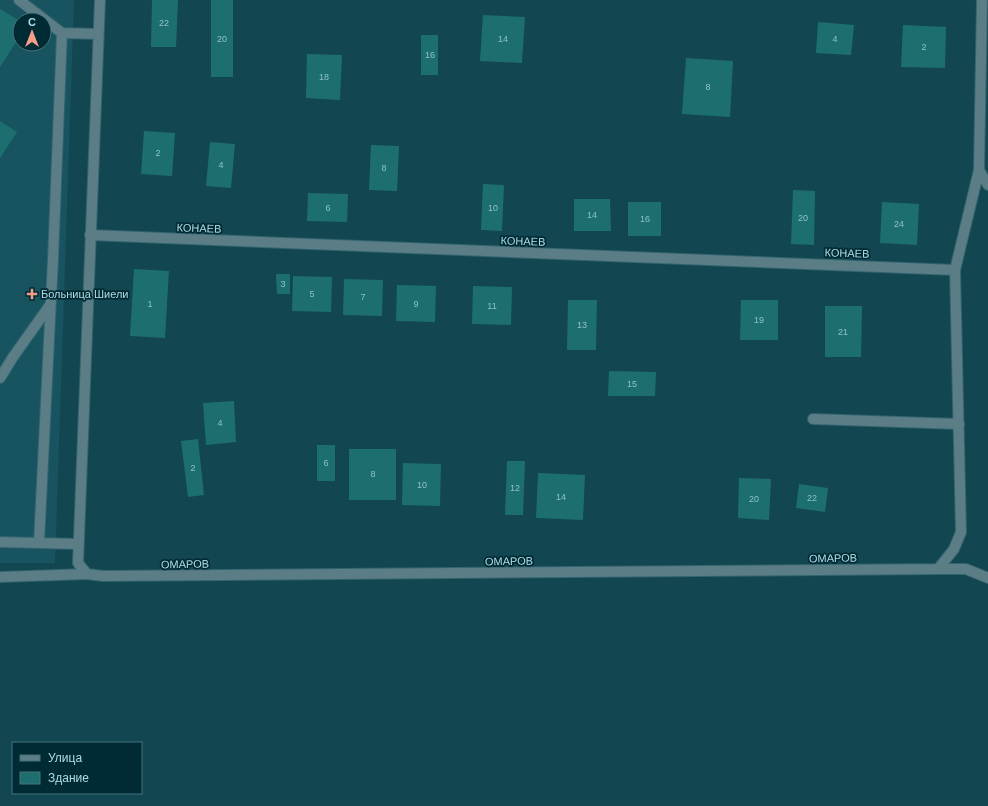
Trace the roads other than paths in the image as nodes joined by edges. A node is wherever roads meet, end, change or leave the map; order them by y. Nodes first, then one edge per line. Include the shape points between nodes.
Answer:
1 (19, 0) edge
2 (100, 0) edge
3 (982, 0) edge
4 (62, 33) junction
5 (98, 34) junction
6 (979, 170) junction
7 (988, 185) edge
8 (90, 235) junction
9 (955, 270) junction
10 (50, 305) junction
11 (0, 378) edge
12 (813, 419) dead end
13 (959, 424) junction
14 (0, 542) edge
15 (39, 543) junction
16 (78, 544) junction
17 (938, 569) junction
18 (87, 574) junction
19 (0, 577) edge
20 (988, 578) edge

1 - 4 street
2 - 5 street
3 - 6 street
4 - 5 street
4 - 10 street
5 - 8 street
6 - 7 street
6 - 9 street
8 - 9 street, КОНАЕВ
8 - 16 street
9 - 13 street
10 - 11 street
10 - 15 street
12 - 13 street
13 - 17 street via 961,532 954,549
14 - 15 street
15 - 16 street
16 - 18 street via 78,563
17 - 18 street, ОМАРОВ via 103,576
17 - 20 street, ОМАРОВ via 966,569
18 - 19 street, ОМАРОВ

